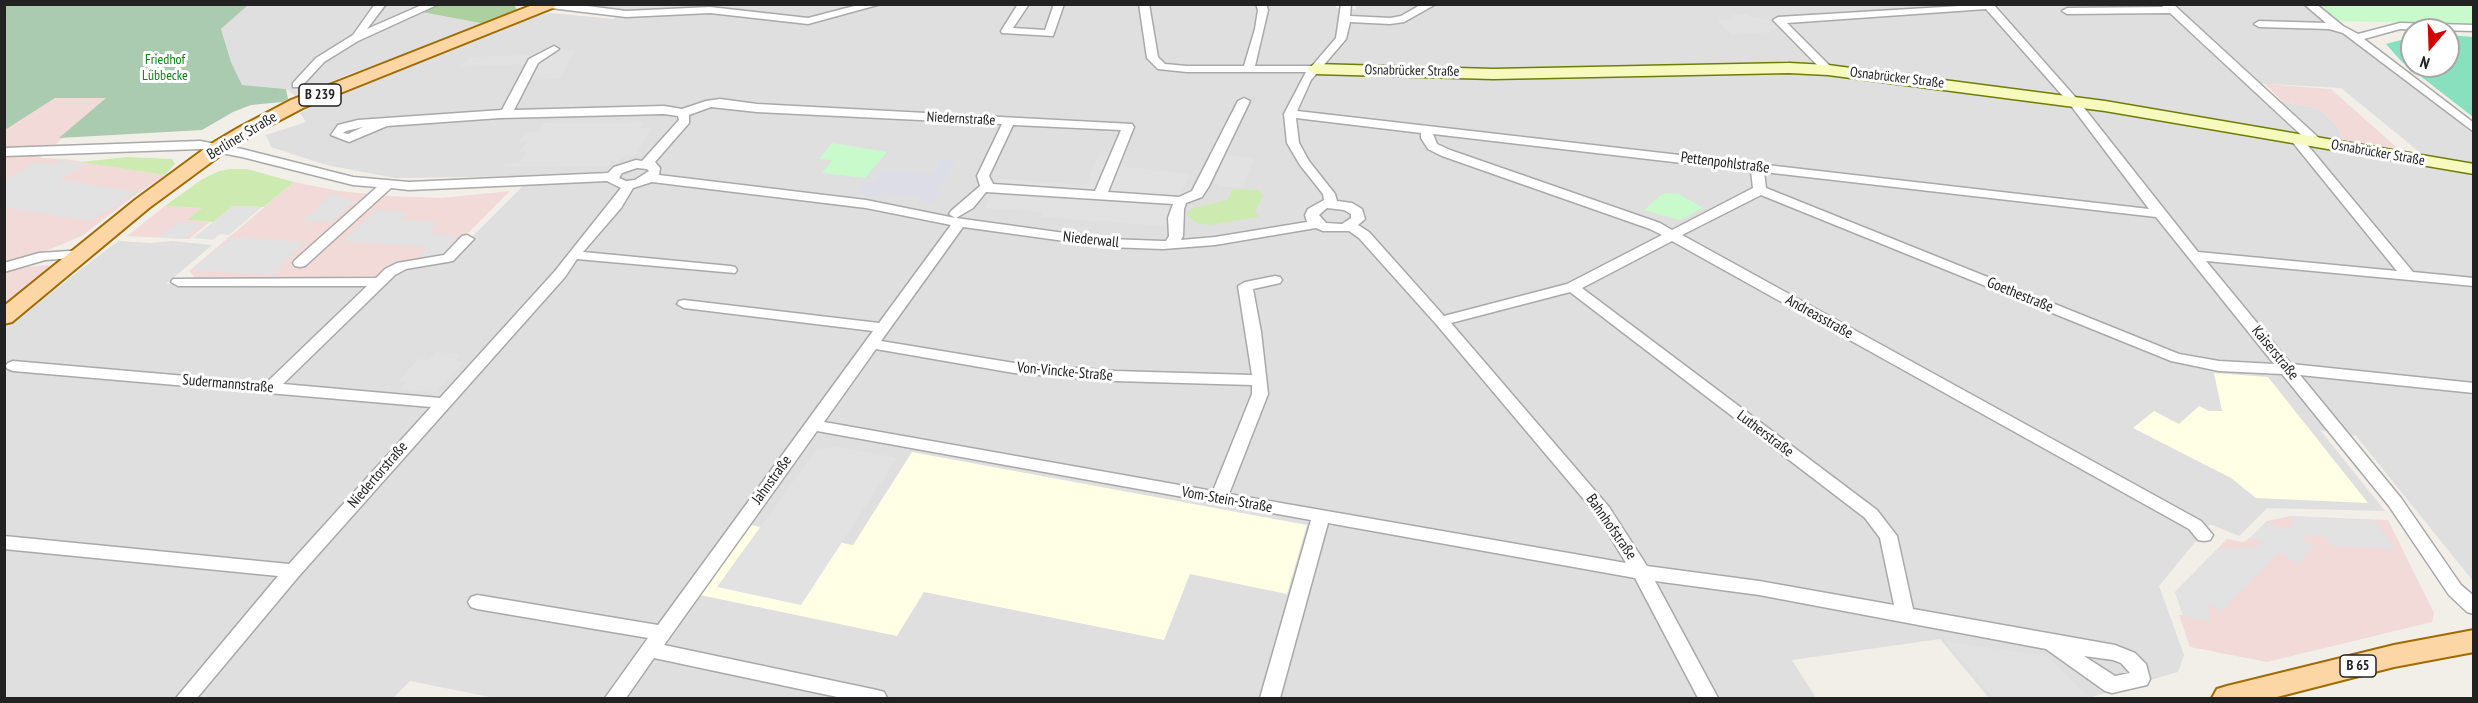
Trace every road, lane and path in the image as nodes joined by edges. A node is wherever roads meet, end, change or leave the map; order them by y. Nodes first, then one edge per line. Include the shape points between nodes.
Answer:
1 (381, 4) edge
2 (434, 4) edge
3 (876, 4) edge
4 (1024, 4) edge
5 (1059, 4) edge
6 (1144, 4) edge
7 (1261, 4) edge
8 (1346, 4) edge
9 (1431, 4) edge
10 (2309, 4) edge
11 (546, 5) edge
12 (1988, 5) edge
13 (2169, 7) edge
14 (658, 9) edge
15 (2067, 11) dead end
16 (1346, 20) junction
17 (2259, 24) dead end
18 (2338, 27) junction
19 (2474, 28) edge
20 (2355, 38) junction
21 (354, 39) junction
22 (554, 49) dead end
23 (1315, 69) junction
24 (1248, 70) junction
25 (1828, 70) junction
26 (297, 85) dead end
27 (1244, 100) dead end
28 (2073, 102) junction
29 (683, 113) junction
30 (506, 114) junction
31 (1290, 114) junction
32 (1009, 121) junction
33 (385, 122) dead end
34 (1427, 129) junction
35 (2474, 129) edge
36 (2296, 139) junction
37 (2316, 142) junction
38 (218, 148) junction
39 (4, 152) edge
40 (646, 164) junction
41 (1757, 167) junction
42 (2474, 169) edge
43 (612, 177) junction
44 (651, 178) junction
45 (387, 185) junction
46 (629, 185) junction
47 (989, 188) junction
48 (1760, 190) junction
49 (1100, 195) junction
50 (1181, 201) junction
51 (1331, 204) junction
52 (2160, 214) junction
53 (958, 218) junction
54 (1314, 220) junction
55 (1352, 226) junction
56 (1674, 236) junction
57 (466, 239) dead end
58 (1174, 240) junction
59 (84, 254) junction
60 (573, 255) junction
61 (2196, 256) junction
62 (300, 263) dead end
63 (4, 268) edge
64 (730, 270) dead end
65 (2409, 276) junction
66 (1275, 280) dead end
67 (178, 282) dead end
68 (377, 282) junction
69 (2474, 282) edge
70 (1572, 287) junction
71 (684, 304) dead end
72 (4, 317) edge
73 (1441, 321) junction
74 (882, 328) junction
75 (872, 344) junction
76 (13, 366) dead end
77 (2288, 369) junction
78 (1260, 380) junction
79 (270, 388) junction
80 (2474, 388) edge
81 (443, 403) junction
82 (813, 425) junction
83 (1219, 498) junction
84 (1321, 516) junction
85 (2204, 535) dead end
86 (4, 542) edge
87 (293, 571) junction
88 (1641, 572) junction
89 (477, 602) dead end
90 (2474, 607) edge
91 (1905, 615) junction
92 (664, 633) junction
93 (2474, 641) edge
94 (2051, 643) dead end
95 (651, 650) junction
96 (186, 699) edge
97 (615, 699) edge
98 (877, 699) edge
99 (1270, 699) edge
100 (1708, 699) edge
101 (2228, 699) edge

1 - 21 street
2 - 21 street
3 - 14 street via 808,21
4 - 5 street via 1006,31 1048,34
6 - 24 street via 1153,58 1162,67
7 - 24 street via 1260,29
8 - 16 street
9 - 16 street via 1404,19
10 - 18 street
11 - 14 street via 605,13
11 - 38 main road, Berliner Straße / B 239 via 316,96
12 - 25 street via 1778,20
12 - 28 street, Kaiserstraße
13 - 15 street
13 - 37 street
16 - 23 street via 1341,39
17 - 18 street
18 - 20 street
19 - 20 street via 2400,26
20 - 35 street
21 - 26 street via 320,60
22 - 30 street via 533,61
23 - 24 street
23 - 25 street, Osnabrücker Straße via 1493,74
23 - 31 street via 1306,79
25 - 28 street, Osnabrücker Straße
27 - 50 street via 1203,186 1197,194
28 - 36 street, Osnabrücker Straße
28 - 52 street, Kaiserstraße
29 - 30 street via 664,110
29 - 32 street, Niedernstraße via 720,103
29 - 40 street via 685,120
30 - 33 street
31 - 34 street, Pettenpohlstraße
31 - 51 street via 1293,143 1329,194
32 - 47 street via 983,176
32 - 49 street, Niedernstraße via 1128,127
34 - 41 street, Pettenpohlstraße
34 - 56 street, Andreasstraße via 1432,146 1446,153
36 - 37 street, Osnabrücker Straße
36 - 65 street
37 - 42 street, Osnabrücker Straße
38 - 39 street via 189,145
38 - 45 street via 323,175
38 - 59 main road, Berliner Straße / B 239 via 142,204
40 - 43 street via 626,166
40 - 44 street via 656,170
41 - 48 street
41 - 52 street, Pettenpohlstraße
43 - 45 street
43 - 46 street via 616,183
44 - 46 street
44 - 53 street, Niederwall
45 - 62 street
46 - 60 street, Niedertorstraße
47 - 49 street
47 - 53 street, Jahnstraße via 982,189
48 - 56 street
48 - 77 street, Goethestraße via 2176,358 2219,366
49 - 50 street
50 - 58 street
51 - 54 street via 1315,209
51 - 55 street via 1357,212 1358,219
52 - 61 street, Kaiserstraße
53 - 58 street, Niederwall
53 - 74 street, Jahnstraße
54 - 55 street via 1338,229
54 - 58 street, Niederwall via 1215,241
55 - 73 street, Bahnhofstraße
56 - 70 street
56 - 85 street, Andreasstraße via 2195,525
57 - 68 street via 448,258 402,267
59 - 63 street via 44,256
59 - 72 main road, Berliner Straße / B 239
60 - 64 street
60 - 81 street, Niedertorstraße
61 - 65 street
61 - 77 street, Kaiserstraße
65 - 69 street
66 - 78 street via 1245,286
67 - 68 street
68 - 79 street
70 - 73 street
70 - 91 street, Lutherstraße via 1871,514 1888,536
71 - 74 street
73 - 88 street, Bahnhofstraße via 1603,511
74 - 75 street, Jahnstraße
75 - 78 street, Von-Vincke-Straße via 1014,368 1115,376
75 - 82 street, Jahnstraße
76 - 79 street, Sudermannstraße
77 - 80 street, Goethestraße
77 - 90 street, Kaiserstraße via 2395,502 2455,590
78 - 83 street via 1260,393
79 - 81 street, Sudermannstraße
81 - 87 street, Niedertorstraße
82 - 83 street, Vom-Stein-Straße
82 - 92 street, Jahnstraße
83 - 84 street, Vom-Stein-Straße
84 - 88 street, Vom-Stein-Straße
84 - 99 street
86 - 87 street
87 - 96 street, Niedertorstraße
88 - 91 street, Bahnhofstraße via 1759,588
88 - 100 street
89 - 92 street
91 - 94 street, Bahnhofstraße
92 - 95 street, Jahnstraße
93 - 101 main road, B 65 via 2394,656
95 - 97 street, Jahnstraße
95 - 98 street

